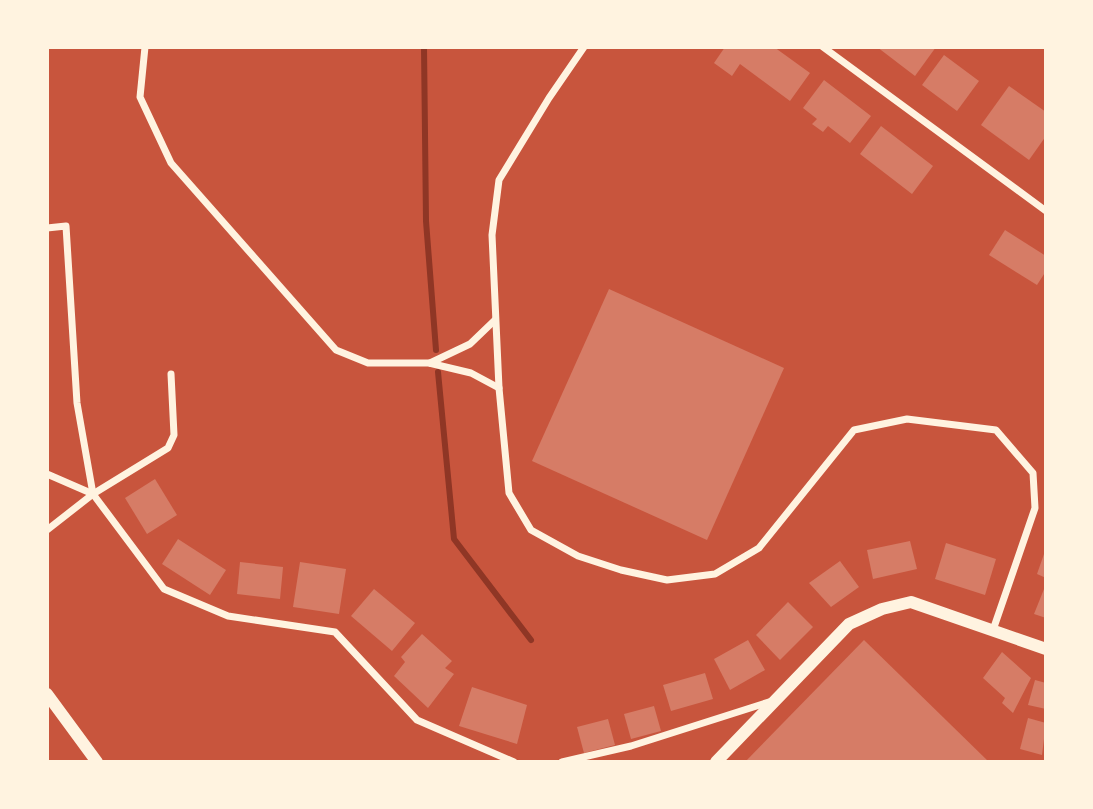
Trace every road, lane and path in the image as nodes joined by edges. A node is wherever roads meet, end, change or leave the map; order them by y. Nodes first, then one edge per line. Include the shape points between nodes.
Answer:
1 (145, 47) edge
2 (584, 47) edge
3 (823, 47) edge
4 (1046, 211) edge
5 (47, 228) edge
6 (495, 320) junction
7 (429, 363) junction
8 (171, 374) dead end
9 (499, 388) junction
10 (47, 474) edge
11 (93, 494) junction
12 (47, 530) edge
13 (993, 630) junction
14 (1046, 649) edge
15 (47, 694) edge
16 (773, 701) junction
17 (97, 762) edge
18 (514, 762) edge
19 (562, 762) edge
20 (716, 762) edge

1 - 7 street via 140,97 171,163 336,350 368,363
2 - 6 street via 499,180 492,236
3 - 4 street
5 - 11 street via 66,226 77,404
6 - 7 street via 470,344
6 - 9 street
7 - 9 street via 471,373
8 - 11 street via 174,435 168,448
9 - 13 street via 509,493 531,530 578,555 667,580 715,574 759,548 854,430 907,419 996,430 1032,473 1035,508
10 - 11 street
11 - 12 street
11 - 18 street via 164,589 228,616 335,632 417,720
13 - 14 street
13 - 16 street via 911,602 882,609 849,624
15 - 17 street
16 - 19 street via 631,746
16 - 20 street

